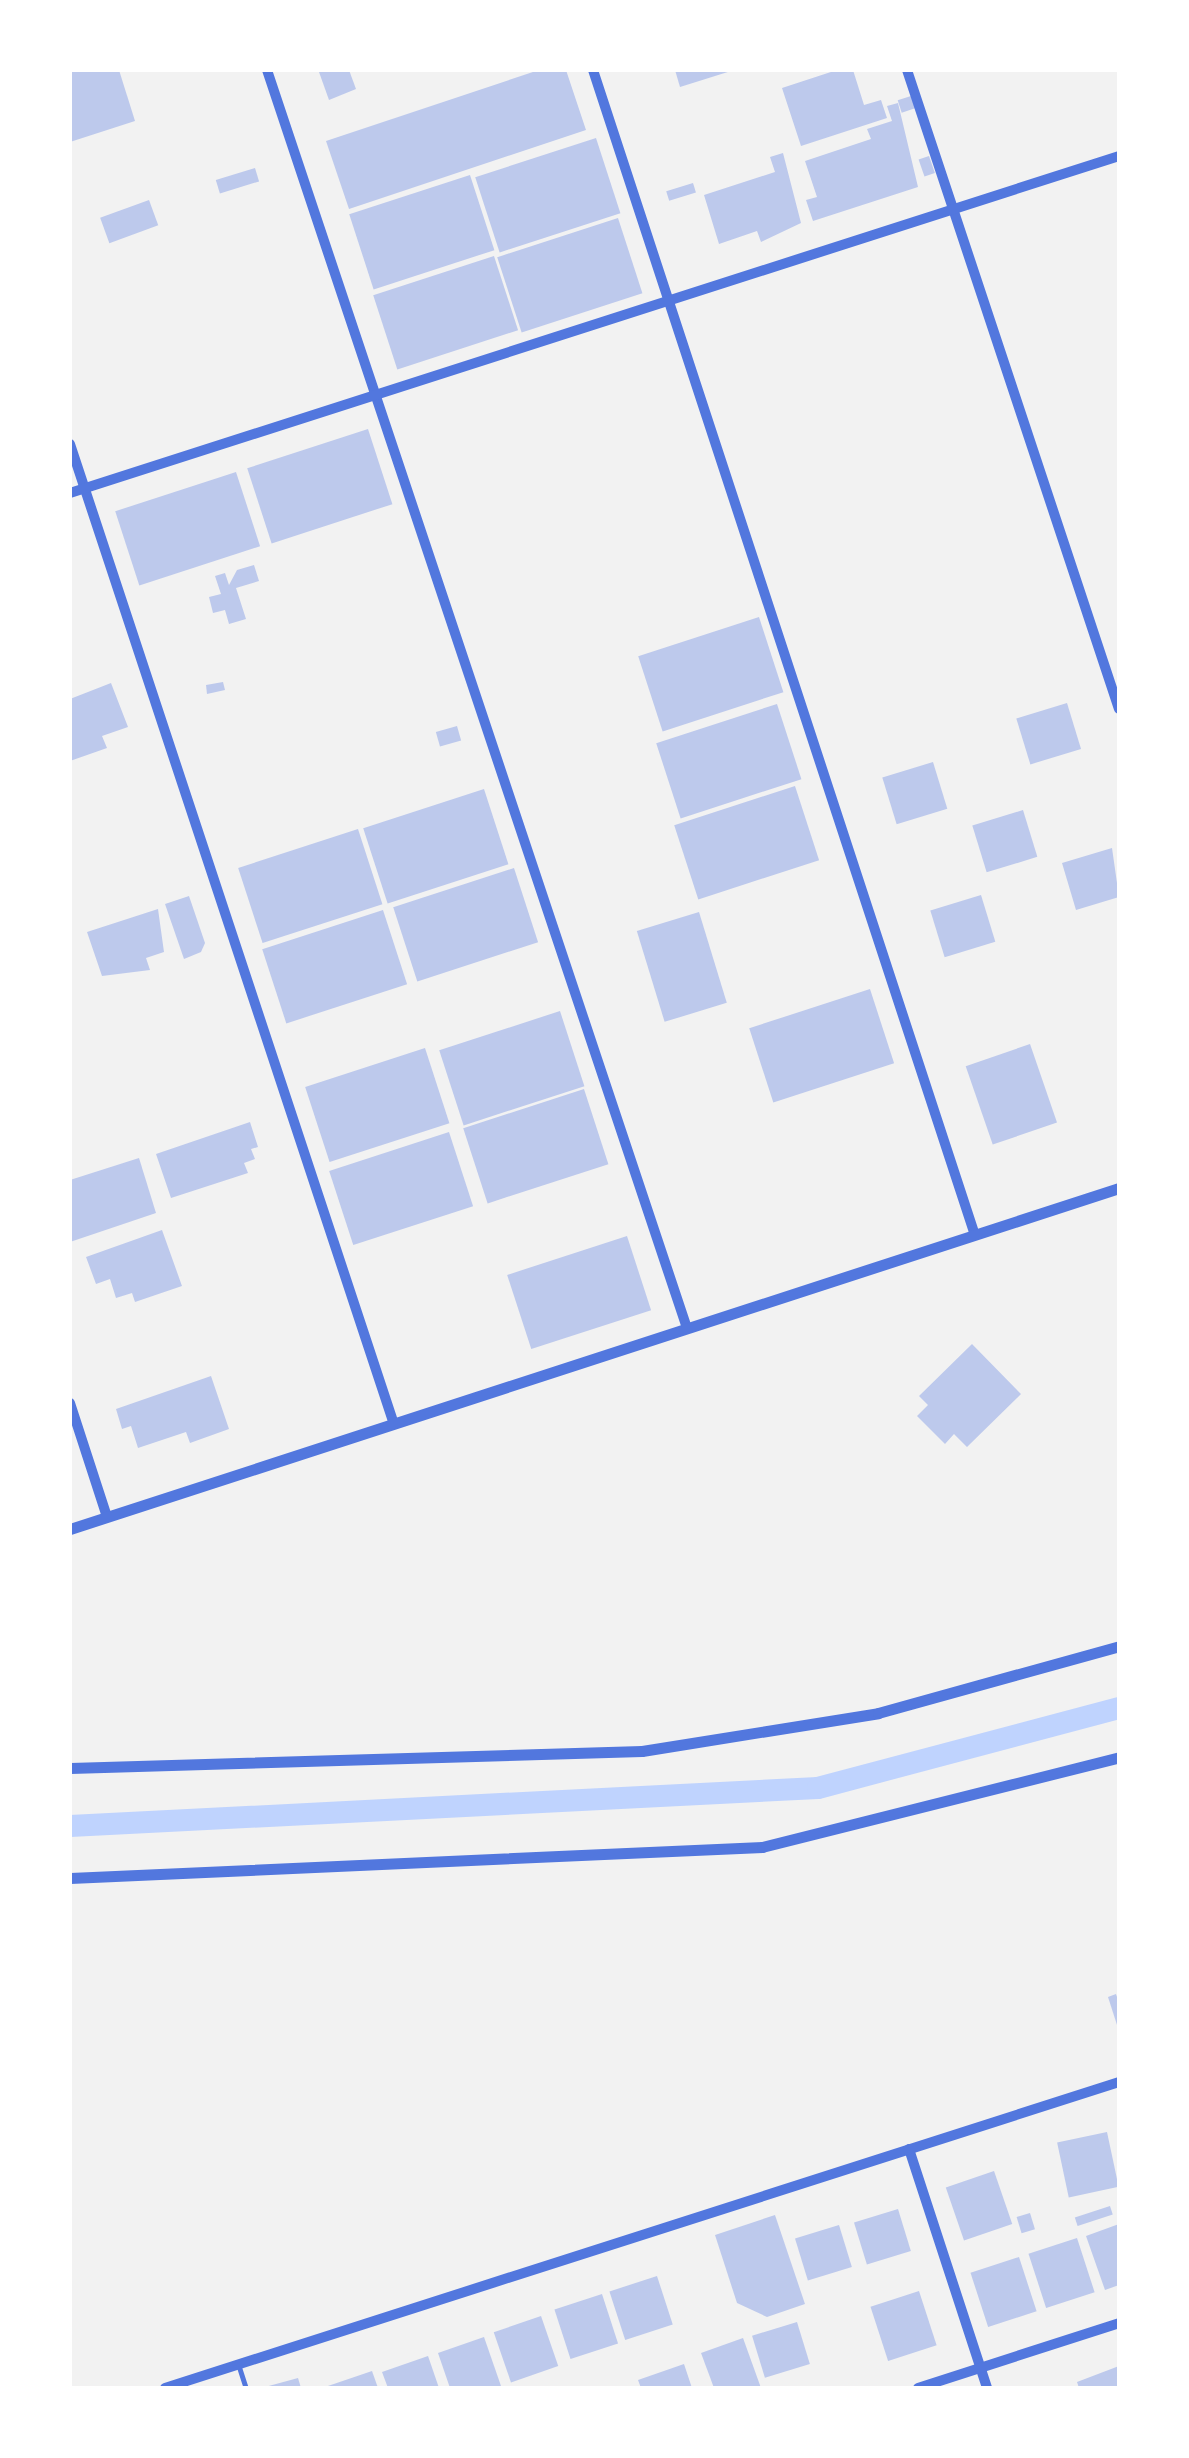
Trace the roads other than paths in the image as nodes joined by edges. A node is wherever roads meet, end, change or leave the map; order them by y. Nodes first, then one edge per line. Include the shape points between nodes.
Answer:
1 (268, 70) edge
2 (594, 70) edge
3 (907, 70) edge
4 (1119, 156) edge
5 (952, 205) junction
6 (668, 298) junction
7 (375, 393) junction
8 (70, 444) edge
9 (84, 488) junction
10 (70, 493) edge
11 (1119, 709) edge
12 (1119, 1188) edge
13 (975, 1234) junction
14 (687, 1328) junction
15 (70, 1404) edge
16 (394, 1424) junction
17 (108, 1517) junction
18 (70, 1530) edge
19 (1119, 1646) edge
20 (1119, 1758) edge
21 (70, 1768) edge
22 (70, 1878) edge
23 (1119, 2082) edge
24 (909, 2150) junction
25 (1119, 2323) edge
26 (239, 2366) junction
27 (980, 2368) junction
28 (165, 2388) edge
29 (246, 2388) edge
30 (918, 2388) edge
31 (987, 2388) edge

1 - 7 street
2 - 6 street
3 - 5 street
4 - 5 street
5 - 6 street
5 - 11 street
6 - 7 street
6 - 13 street
7 - 9 street
7 - 14 street
8 - 9 street
9 - 10 street
9 - 16 street
12 - 13 street
13 - 14 street
14 - 16 street
15 - 17 street
16 - 17 street
17 - 18 street
19 - 21 street via 878,1713 642,1752
20 - 22 street via 762,1847
23 - 24 street
24 - 26 street
24 - 27 street
25 - 27 street
26 - 28 street
26 - 29 lane
27 - 30 street
27 - 31 street

